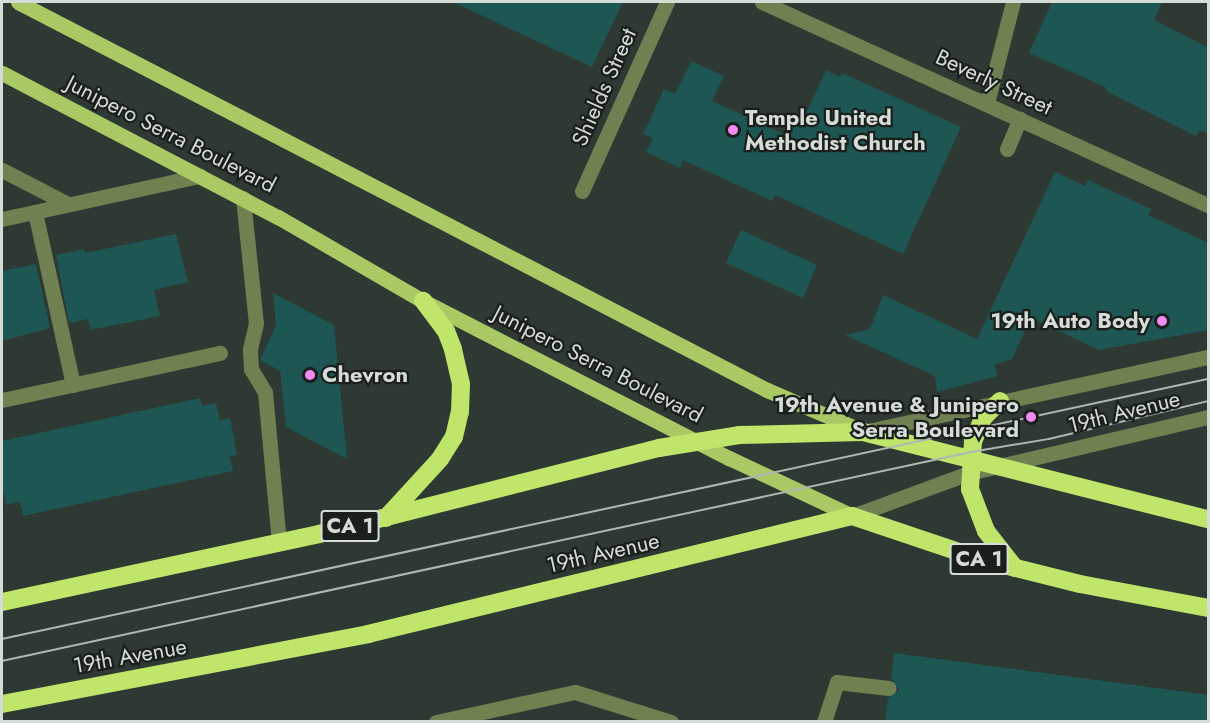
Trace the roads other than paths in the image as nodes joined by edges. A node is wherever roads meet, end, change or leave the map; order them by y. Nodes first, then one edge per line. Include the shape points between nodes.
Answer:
1 (18, 2) edge
2 (667, 2) edge
3 (762, 2) edge
4 (1013, 2) edge
5 (2, 73) edge
6 (987, 103) junction
7 (1020, 119) junction
8 (1007, 149) dead end
9 (2, 170) edge
10 (200, 176) junction
11 (582, 191) dead end
12 (243, 198) junction
13 (68, 204) junction
14 (1209, 204) edge
15 (35, 212) junction
16 (2, 219) edge
17 (423, 301) junction
18 (220, 353) dead end
19 (1209, 357) edge
20 (73, 385) junction
21 (2, 400) edge
22 (1000, 401) junction
23 (1209, 417) edge
24 (863, 432) junction
25 (696, 441) junction
26 (969, 465) junction
27 (998, 466) junction
28 (852, 516) junction
29 (386, 518) junction
30 (1209, 519) edge
31 (279, 543) junction
32 (1015, 568) junction
33 (2, 602) edge
34 (1209, 608) edge
35 (889, 688) dead end
36 (2, 704) edge
37 (436, 722) edge
38 (671, 722) edge
39 (824, 722) edge

1 - 24 main road, Junipero Serra Boulevard via 767,390
2 - 11 street, Shields Street
3 - 6 street, Beverly Street
4 - 6 street
5 - 10 main road, Junipero Serra Boulevard
6 - 7 street, Beverly Street
7 - 8 street
7 - 14 street, Beverly Street
9 - 13 street
10 - 12 main road, Junipero Serra Boulevard
10 - 13 street
12 - 17 main road, Junipero Serra Boulevard
12 - 31 street via 256,324 250,349 251,369 265,392
13 - 15 street
15 - 16 street
15 - 20 street
17 - 25 main road, Junipero Serra Boulevard
17 - 29 highway via 446,331 453,349 461,384 460,412 444,454
18 - 20 street
19 - 22 street, 19th Avenue
20 - 21 street
22 - 24 street, 19th Avenue
22 - 26 highway via 983,418
23 - 27 street, 19th Avenue
24 - 25 highway, 19th Avenue / CA 1 via 740,435
24 - 26 highway, Junipero Serra Boulevard / CA 1
25 - 28 main road, Junipero Serra Boulevard
25 - 29 highway, 19th Avenue / CA 1 via 517,482
26 - 27 highway, Junipero Serra Boulevard / CA 1
26 - 28 street, 19th Avenue
26 - 32 highway via 978,517
27 - 30 highway, Junipero Serra Boulevard / CA 1
28 - 32 highway, Junipero Serra Boulevard / CA 1 via 914,540
28 - 36 highway, 19th Avenue via 368,634
29 - 31 highway, 19th Avenue / CA 1
31 - 33 highway, 19th Avenue / CA 1
32 - 34 highway, Junipero Serra Boulevard / CA 1
35 - 39 street via 837,682
37 - 38 street via 575,692

